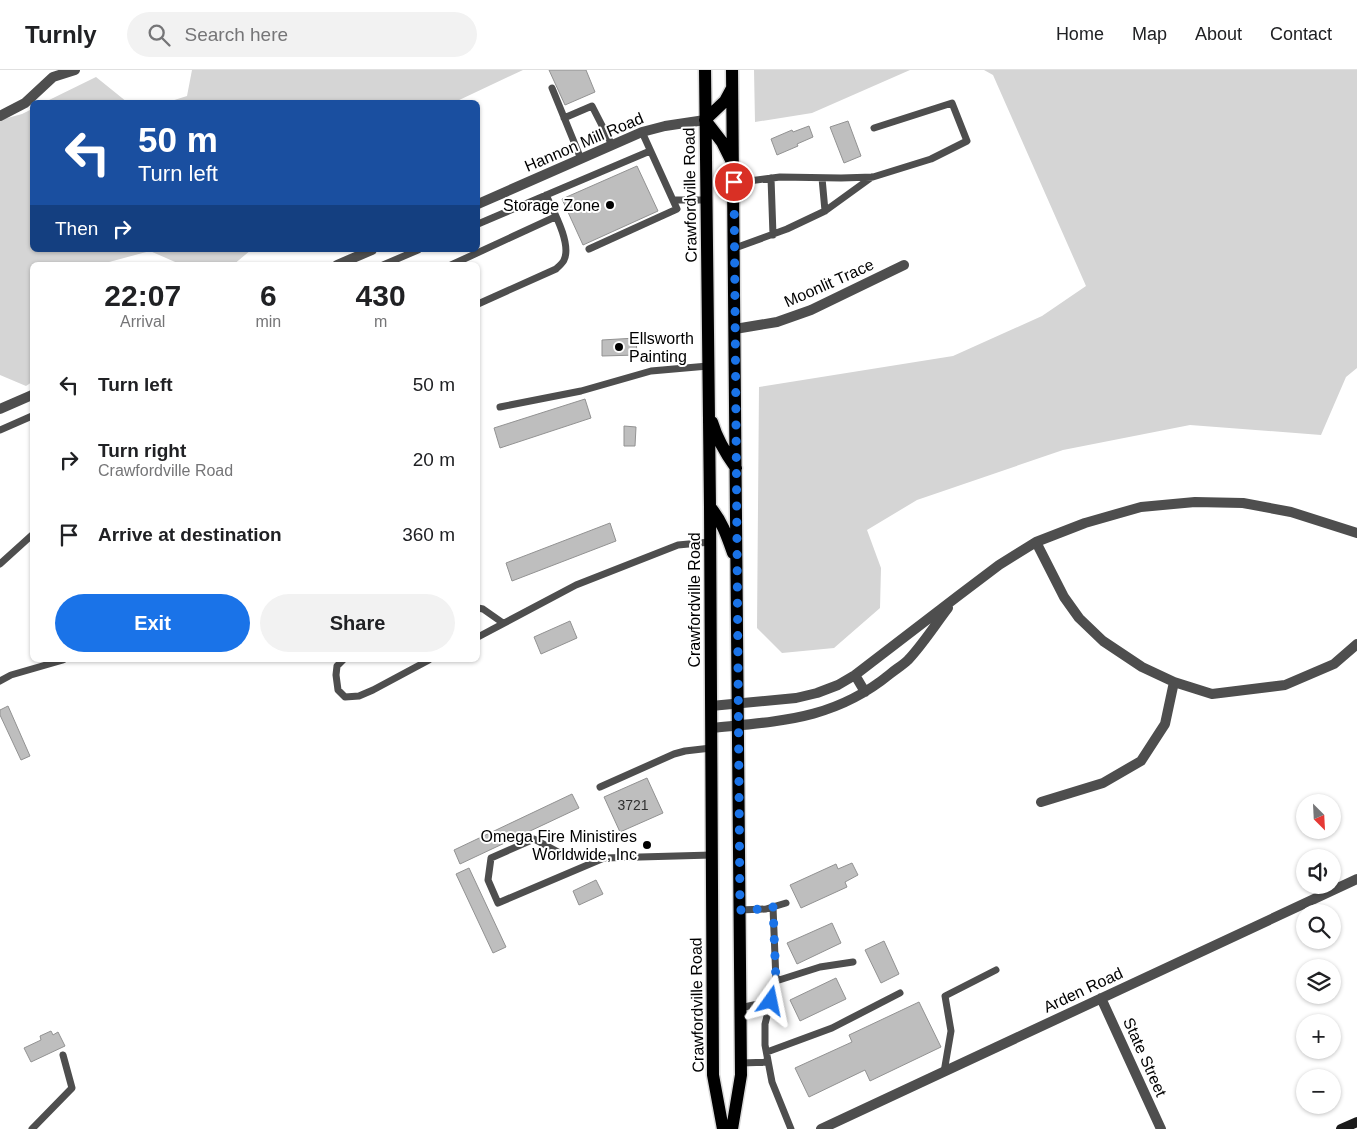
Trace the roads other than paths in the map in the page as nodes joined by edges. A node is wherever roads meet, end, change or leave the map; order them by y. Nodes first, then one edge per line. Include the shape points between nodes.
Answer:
1 (75, 70) edge
2 (705, 70) edge
3 (732, 70) edge
4 (732, 87) junction
5 (552, 88) dead end
6 (0, 116) edge
7 (564, 118) junction
8 (705, 120) junction
9 (874, 128) dead end
10 (642, 132) junction
11 (612, 145) junction
12 (650, 150) junction
13 (581, 159) junction
14 (734, 164) junction
15 (873, 177) junction
16 (771, 178) junction
17 (822, 178) junction
18 (734, 182) junction
19 (546, 195) junction
20 (672, 200) junction
21 (706, 200) junction
22 (480, 203) edge
23 (825, 211) junction
24 (555, 217) junction
25 (480, 223) edge
26 (773, 235) junction
27 (734, 248) junction
28 (589, 250) dead end
29 (367, 252) edge
30 (414, 252) edge
31 (479, 252) edge
32 (480, 252) edge
33 (344, 262) edge
34 (392, 262) edge
35 (458, 262) edge
36 (904, 265) dead end
37 (480, 303) edge
38 (736, 329) junction
39 (708, 366) junction
40 (30, 396) edge
41 (500, 407) dead end
42 (0, 409) edge
43 (708, 410) junction
44 (30, 417) edge
45 (0, 430) edge
46 (736, 468) junction
47 (710, 507) junction
48 (1357, 533) edge
49 (30, 537) edge
50 (710, 542) junction
51 (1036, 542) junction
52 (0, 564) edge
53 (737, 568) junction
54 (958, 596) junction
55 (480, 608) edge
56 (503, 623) junction
57 (480, 636) edge
58 (1357, 644) edge
59 (56, 662) edge
60 (341, 662) edge
61 (425, 662) edge
62 (855, 675) junction
63 (0, 681) edge
64 (1174, 682) junction
65 (865, 692) junction
66 (738, 703) junction
67 (711, 706) junction
68 (738, 726) junction
69 (711, 728) junction
70 (711, 748) junction
71 (600, 787) dead end
72 (1040, 802) dead end
73 (712, 855) junction
74 (604, 858) junction
75 (1357, 879) edge
76 (786, 903) dead end
77 (773, 907) junction
78 (740, 910) junction
79 (853, 962) dead end
80 (996, 970) dead end
81 (776, 982) junction
82 (900, 993) dead end
83 (1101, 998) junction
84 (771, 1001) junction
85 (740, 1008) junction
86 (767, 1052) junction
87 (63, 1055) dead end
88 (768, 1062) junction
89 (741, 1063) junction
90 (944, 1072) junction
91 (1357, 1122) edge
92 (32, 1129) edge
93 (724, 1129) edge
94 (732, 1129) edge
95 (791, 1129) edge
96 (821, 1129) edge
97 (1161, 1129) edge
98 (1341, 1129) edge

1 - 6 street via 53,77 25,102
2 - 8 main road, Crawfordville Road
3 - 4 main road
4 - 8 main road via 725,101
4 - 14 main road
5 - 7 lane
7 - 11 lane via 592,106
7 - 13 lane
8 - 10 street, Hannon Mill Road
8 - 14 main road
8 - 21 main road, Crawfordville Road
9 - 15 lane via 952,103 966,141 931,159
10 - 11 street, Hannon Mill Road
10 - 12 lane
11 - 13 street, Hannon Mill Road
12 - 19 lane
12 - 20 lane
13 - 22 street, Hannon Mill Road
14 - 18 main road
15 - 17 lane
15 - 23 lane
16 - 17 lane
16 - 18 lane
16 - 26 lane
17 - 23 lane
18 - 27 main road
19 - 24 lane
19 - 25 lane
20 - 21 lane
20 - 28 lane via 676,209
21 - 39 main road, Crawfordville Road
23 - 26 lane
24 - 32 lane
24 - 37 lane via 566,242 564,260 556,269
26 - 27 lane
27 - 38 main road
29 - 33 street
30 - 34 lane
31 - 35 lane
36 - 38 street, Moonlit Trace via 811,310 777,322
38 - 46 main road
39 - 41 lane via 651,371 581,391
39 - 43 main road, Crawfordville Road
40 - 42 street
43 - 46 main road via 716,435
43 - 47 main road, Crawfordville Road
44 - 45 lane
46 - 53 main road
47 - 50 main road, Crawfordville Road
47 - 53 main road via 727,534
48 - 51 street via 1282,510 1243,503 1195,502 1141,507 1085,522
49 - 52 lane
50 - 56 lane via 678,545 576,584
50 - 67 main road, Crawfordville Road
51 - 54 street
51 - 64 street via 1064,597 1080,618 1103,641 1142,667
53 - 66 main road
54 - 62 street
54 - 65 street via 908,660
55 - 56 lane
56 - 57 lane
58 - 64 street via 1334,664 1285,684 1212,694
59 - 63 lane
60 - 61 lane via 337,666 338,690 345,696 360,696
62 - 65 street
62 - 66 street via 817,693
64 - 72 street via 1165,724 1141,762 1103,783
65 - 68 street via 827,710 783,721
66 - 67 street
66 - 68 main road
67 - 69 main road, Crawfordville Road
68 - 69 street
68 - 78 main road
69 - 70 main road, Crawfordville Road
70 - 71 lane via 674,754
70 - 73 main road, Crawfordville Road
73 - 74 lane
73 - 93 main road, Crawfordville Road via 713,1075
74 - 74 lane via 498,903 488,880 492,858 534,839 560,853
75 - 83 street, Arden Road
76 - 77 lane
77 - 78 lane
77 - 81 lane
78 - 85 main road
79 - 81 lane via 820,967
80 - 90 lane via 945,996 951,1032
81 - 84 lane
82 - 86 lane via 832,1028
83 - 90 street, Arden Road
83 - 97 street, State Street
84 - 85 lane
84 - 86 lane via 765,1024
85 - 89 main road
86 - 88 lane
87 - 92 lane via 72,1088
88 - 89 lane
88 - 95 lane via 772,1082
89 - 94 main road
90 - 96 street, Arden Road
91 - 98 street

